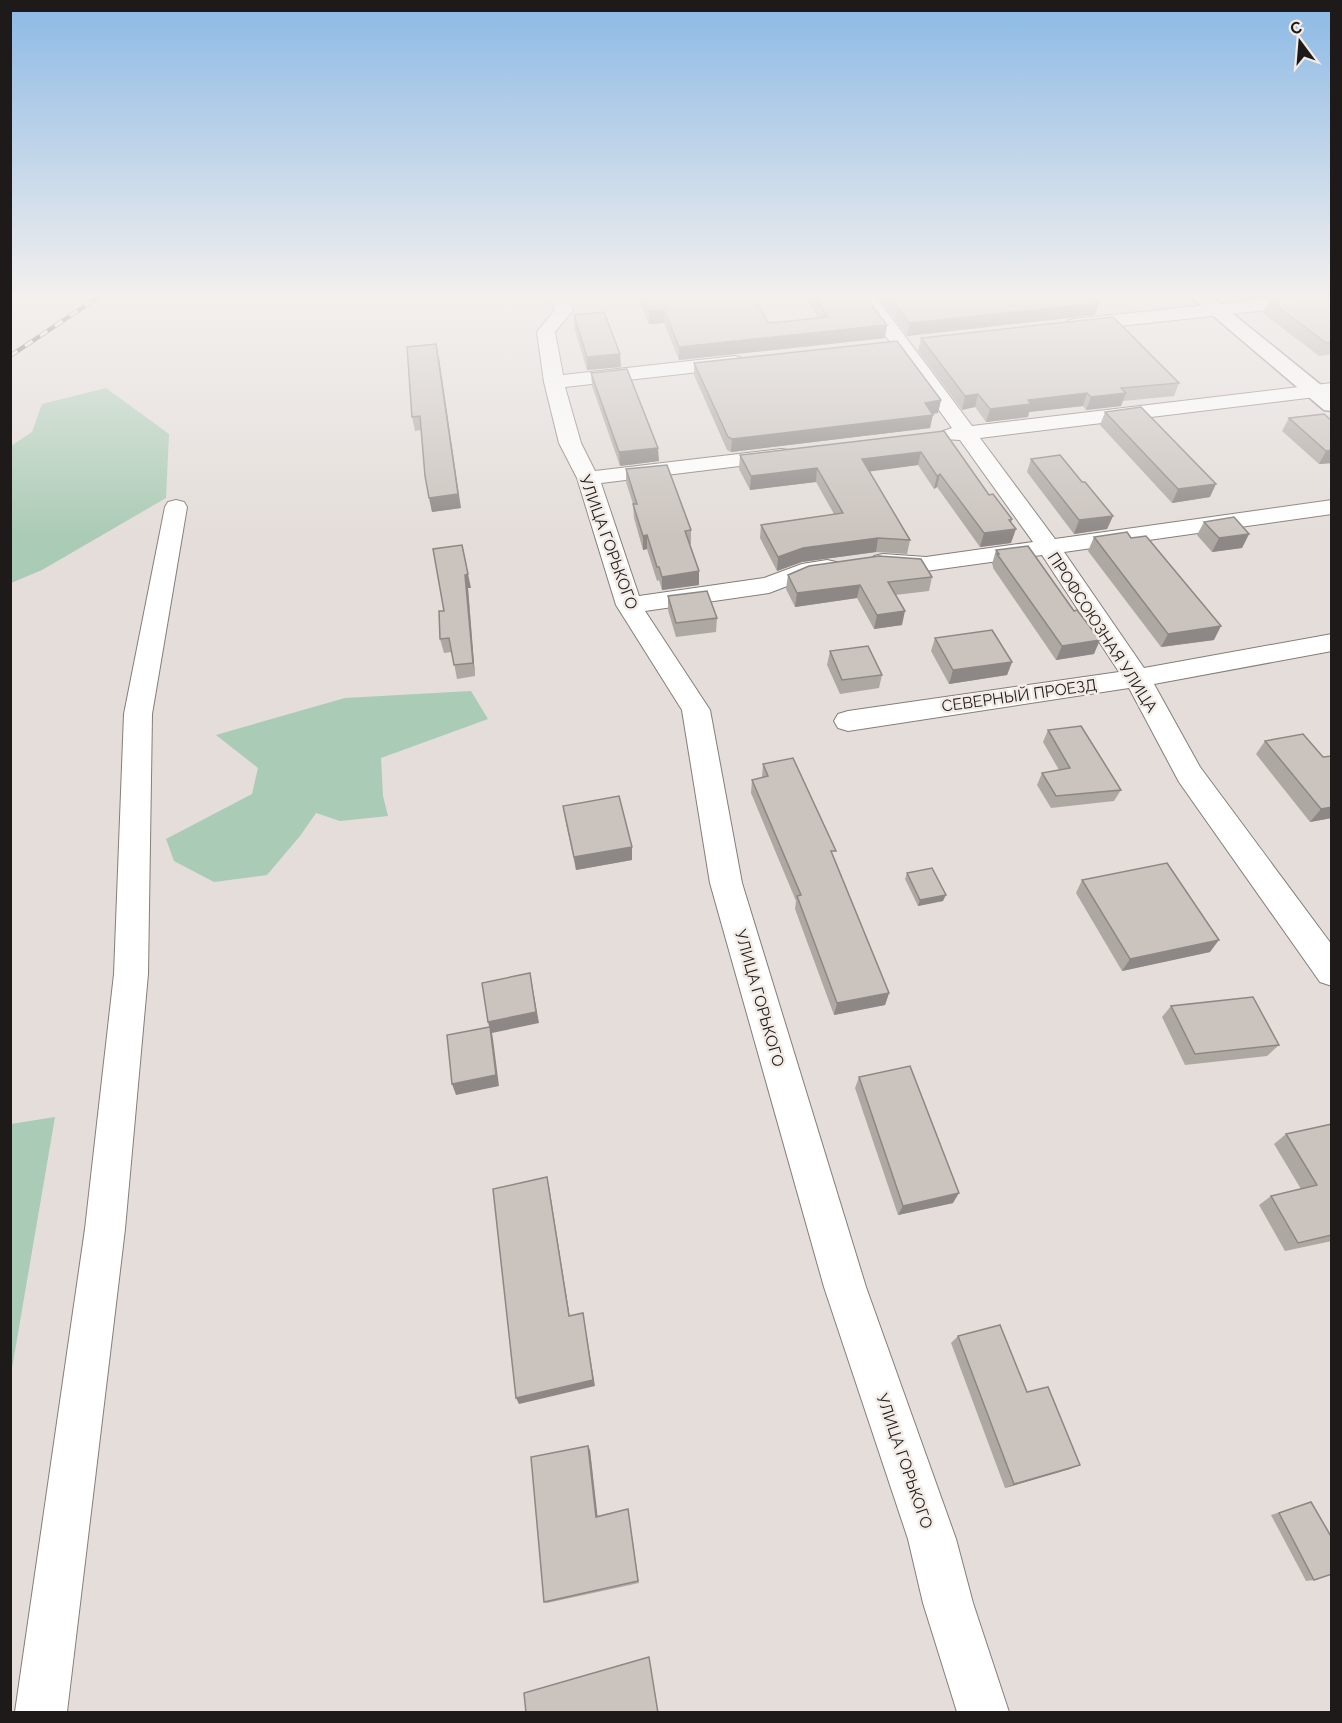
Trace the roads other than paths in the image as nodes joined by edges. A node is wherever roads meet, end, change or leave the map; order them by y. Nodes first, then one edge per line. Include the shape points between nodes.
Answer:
1 (553, 376) edge
2 (606, 376) edge
3 (925, 376) edge
4 (1305, 376) edge
5 (554, 382) junction
6 (1323, 390) edge
7 (1332, 405) edge
8 (966, 433) junction
9 (930, 437) edge
10 (801, 453) edge
11 (588, 478) junction
12 (176, 507) dead end
13 (1332, 507) edge
14 (1049, 547) junction
15 (629, 605) junction
16 (1332, 642) edge
17 (1137, 678) junction
18 (848, 721) dead end
19 (1332, 972) edge
20 (41, 1713) edge
21 (983, 1713) edge

1 - 5 street, УЛИЦА ГОРЬКОГО
2 - 5 street
3 - 8 street, ПРОФСОЮЗНАЯ УЛИЦА
4 - 6 main road
5 - 11 street, УЛИЦА ГОРЬКОГО via 570,442
6 - 7 main road
6 - 8 street
8 - 9 street
8 - 14 street, ПРОФСОЮЗНАЯ УЛИЦА
10 - 11 street
11 - 15 street, УЛИЦА ГОРЬКОГО
12 - 20 street via 138,714 131,974 105,1228
13 - 14 street
14 - 15 street via 926,564 855,563 802,571 769,585
14 - 17 street, ПРОФСОЮЗНАЯ УЛИЦА
15 - 21 street, УЛИЦА ГОРЬКОГО via 696,710 726,883 845,1287 932,1539
16 - 17 street, СЕВЕРНЫЙ ПРОЕЗД
17 - 18 street, СЕВЕРНЫЙ ПРОЕЗД
17 - 19 street, ПРОФСОЮЗНАЯ УЛИЦА via 1189,774

